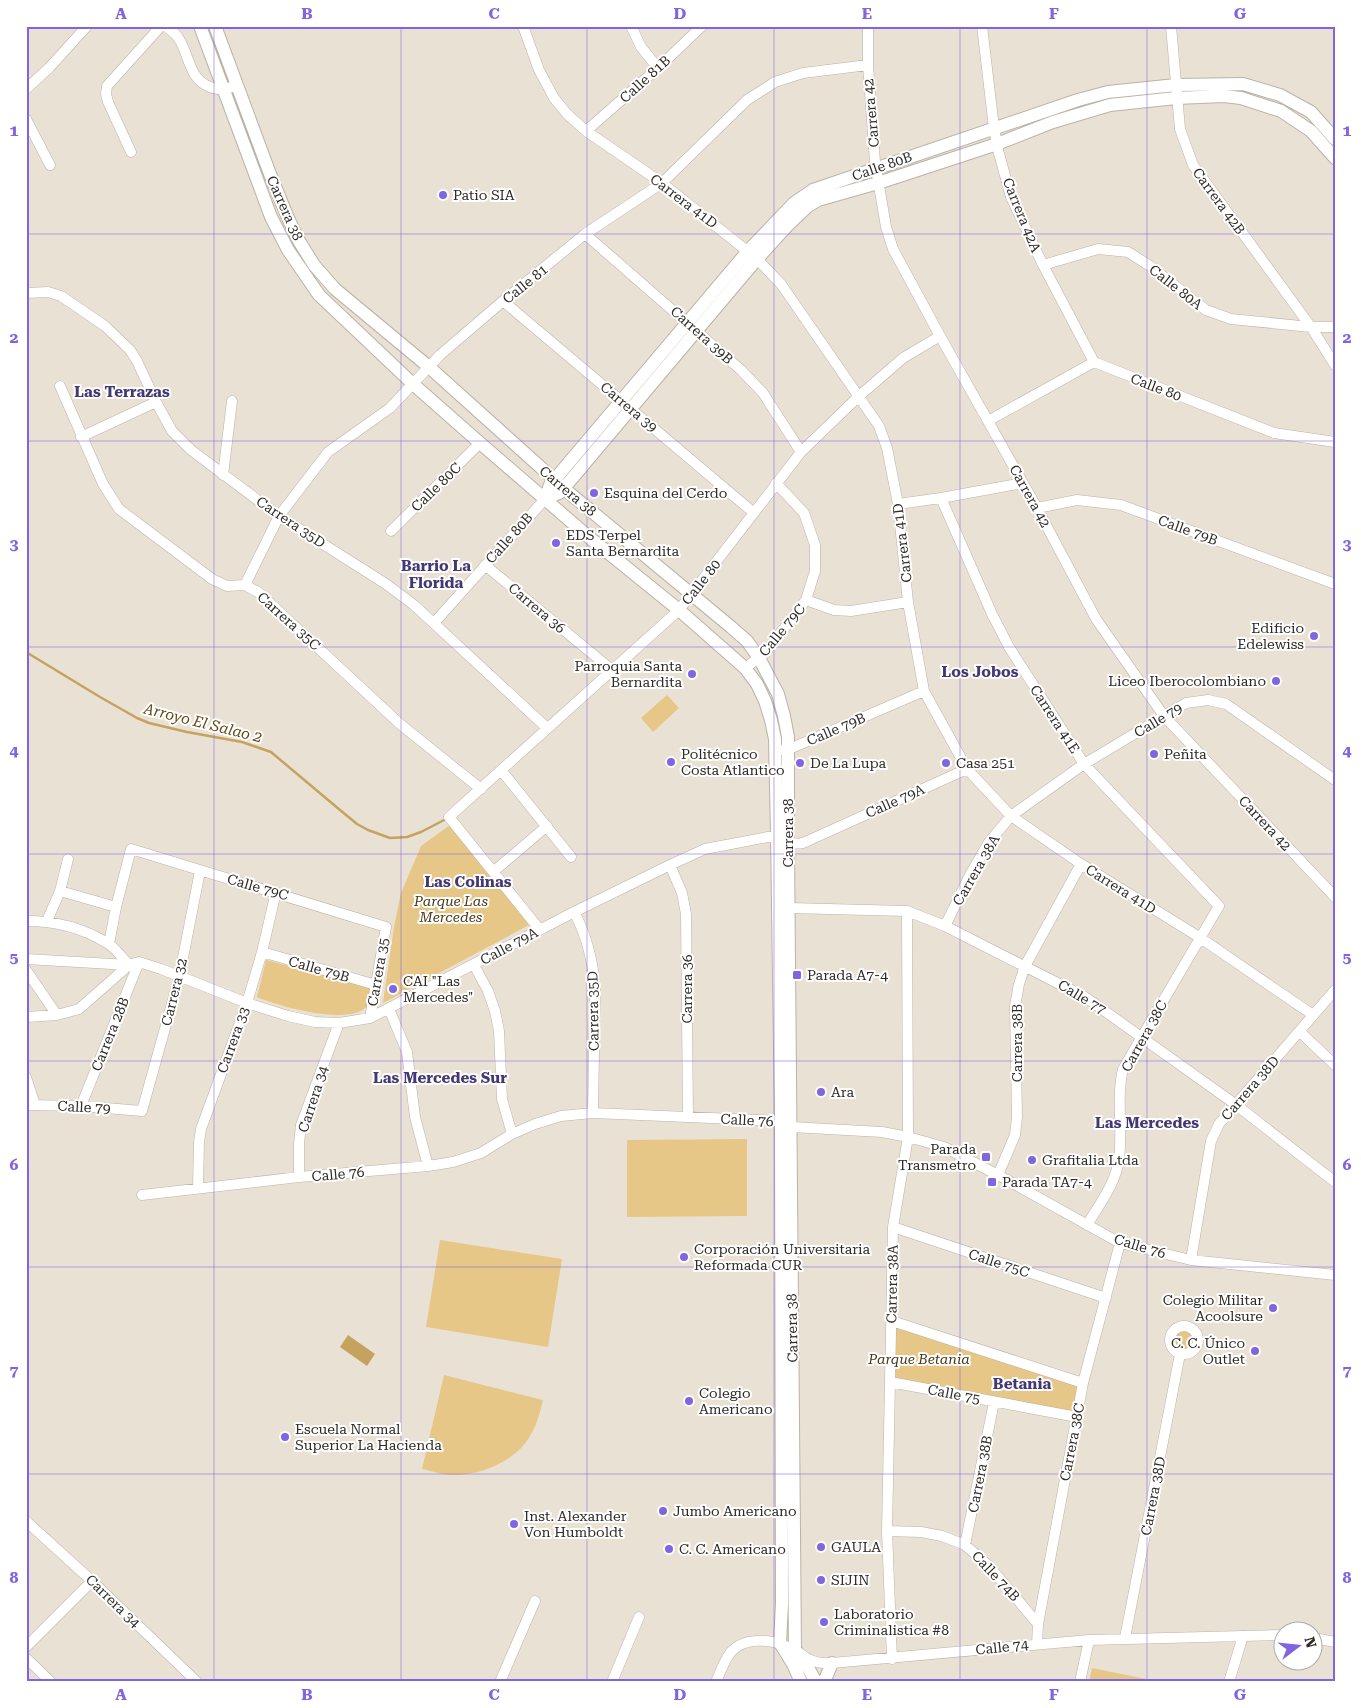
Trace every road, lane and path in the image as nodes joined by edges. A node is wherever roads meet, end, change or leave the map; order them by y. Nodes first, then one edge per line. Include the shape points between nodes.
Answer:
1 (86, 26) edge
2 (163, 26) edge
3 (200, 26) edge
4 (215, 26) edge
5 (523, 26) edge
6 (631, 26) edge
7 (702, 26) edge
8 (868, 26) edge
9 (982, 26) edge
10 (1171, 26) edge
11 (868, 65) junction
12 (658, 68) junction
13 (237, 85) junction
14 (1176, 85) junction
15 (26, 89) edge
16 (222, 90) junction
17 (1176, 98) junction
18 (26, 119) edge
19 (994, 128) junction
20 (586, 131) junction
21 (1335, 139) edge
22 (997, 144) junction
23 (131, 152) dead end
24 (1335, 158) edge
25 (50, 165) dead end
26 (876, 168) junction
27 (662, 183) junction
28 (878, 183) junction
29 (585, 234) junction
30 (753, 255) junction
31 (1043, 265) junction
32 (26, 293) edge
33 (503, 301) junction
34 (687, 322) junction
35 (1312, 327) junction
36 (1335, 327) edge
37 (698, 331) junction
38 (940, 336) junction
39 (1094, 362) junction
40 (1335, 365) edge
41 (429, 367) junction
42 (413, 384) junction
43 (60, 386) dead end
44 (858, 397) junction
45 (232, 401) dead end
46 (156, 402) junction
47 (627, 406) junction
48 (988, 421) junction
49 (81, 436) junction
50 (1335, 442) edge
51 (480, 444) junction
52 (801, 452) junction
53 (223, 474) junction
54 (776, 483) junction
55 (1023, 483) junction
56 (559, 484) junction
57 (940, 498) junction
58 (545, 499) junction
59 (898, 504) junction
60 (1037, 508) junction
61 (754, 513) junction
62 (279, 516) junction
63 (391, 531) dead end
64 (485, 565) junction
65 (1335, 584) edge
66 (245, 585) junction
67 (692, 593) junction
68 (806, 600) junction
69 (908, 602) junction
70 (679, 610) junction
71 (434, 623) junction
72 (759, 658) junction
73 (745, 668) junction
74 (612, 670) junction
75 (924, 691) junction
76 (1164, 716) junction
77 (547, 728) junction
78 (788, 749) junction
79 (775, 752) junction
80 (1084, 764) junction
81 (967, 769) junction
82 (501, 770) junction
83 (1335, 780) edge
84 (481, 789) junction
85 (1011, 816) junction
86 (547, 826) junction
87 (782, 840) junction
88 (571, 857) dead end
89 (68, 859) dead end
90 (1081, 864) junction
91 (670, 865) junction
92 (200, 871) junction
93 (494, 872) junction
94 (60, 891) junction
95 (276, 892) junction
96 (1335, 897) edge
97 (1219, 906) joint
98 (116, 907) junction
99 (788, 908) junction
100 (907, 911) junction
101 (574, 912) junction
102 (26, 921) edge
103 (47, 921) junction
104 (386, 926) joint
105 (945, 926) junction
106 (540, 930) junction
107 (1199, 937) junction
108 (109, 944) junction
109 (262, 952) junction
110 (26, 959) edge
111 (134, 964) junction
112 (474, 965) junction
113 (1025, 966) junction
114 (26, 970) edge
115 (179, 978) junction
116 (376, 986) junction
117 (1335, 990) edge
118 (247, 1003) junction
119 (389, 1010) junction
120 (57, 1015) junction
121 (1313, 1015) junction
122 (26, 1017) edge
123 (370, 1018) junction
124 (339, 1023) junction
125 (1300, 1032) junction
126 (1142, 1036) junction
127 (1335, 1065) edge
128 (26, 1077) edge
129 (1235, 1104) junction
130 (30, 1105) edge
131 (81, 1106) junction
132 (142, 1111) joint
133 (593, 1113) junction
134 (688, 1117) junction
135 (786, 1124) junction
136 (512, 1134) junction
137 (908, 1136) junction
138 (428, 1166) junction
139 (998, 1175) junction
140 (299, 1177) junction
141 (1335, 1182) edge
142 (198, 1188) junction
143 (142, 1194) dead end
144 (1087, 1226) junction
145 (893, 1227) junction
146 (1120, 1243) junction
147 (1191, 1260) junction
148 (1335, 1275) edge
149 (1106, 1298) junction
150 (892, 1321) junction
151 (1180, 1354) dead end
152 (890, 1382) junction
153 (1083, 1383) junction
154 (994, 1402) junction
155 (1077, 1417) junction
156 (26, 1522) edge
157 (887, 1531) junction
158 (965, 1545) junction
159 (92, 1581) junction
160 (535, 1601) dead end
161 (639, 1617) dead end
162 (1038, 1624) junction
163 (1274, 1635) edge
164 (1243, 1636) junction
165 (1125, 1638) junction
166 (1089, 1640) junction
167 (780, 1643) junction
168 (1037, 1644) junction
169 (26, 1647) edge
170 (795, 1649) junction
171 (26, 1658) edge
172 (892, 1659) junction
173 (832, 1664) junction
174 (51, 1682) edge
175 (197, 1682) edge
176 (500, 1682) edge
177 (612, 1682) edge
178 (716, 1682) edge
179 (801, 1682) edge
180 (816, 1682) edge
181 (824, 1682) edge
182 (1080, 1682) edge
183 (1230, 1682) edge

1 - 15 street via 50,68
2 - 16 street via 180,40 198,80
2 - 23 street via 107,86 108,102
3 - 16 main road, Carrera 38
4 - 13 main road, Carrera 38
5 - 20 street, Carrera 41D via 539,70 554,98
6 - 12 street via 641,47
7 - 12 street, Calle 81B
8 - 11 street, Carrera 42
9 - 19 street, Carrera 42A
10 - 14 street, Carrera 42B
11 - 26 street, Carrera 42
11 - 27 street, Calle 81 via 803,73 775,82 747,100
12 - 20 street, Calle 81B
13 - 16 street
13 - 41 main road, Carrera 38 via 288,218 314,265 335,289
14 - 17 street, Carrera 42B
14 - 19 main road, Calle 80B via 1108,92
14 - 21 main road, Calle 80B via 1242,84 1280,95 1311,112
16 - 42 main road, Carrera 38 via 271,217 288,250 319,295
17 - 22 main road, Calle 80B via 1110,105 1053,122
17 - 24 main road, Calle 80B via 1241,98 1281,111 1311,132
17 - 35 street, Carrera 42B via 1180,129 1193,165
18 - 25 street
19 - 22 street, Carrera 42A
19 - 26 main road, Calle 80B
20 - 27 street, Carrera 41D
22 - 28 main road, Calle 80B
22 - 31 street, Carrera 42A via 1011,197
26 - 28 street, Carrera 42
26 - 30 main road, Calle 80B via 826,184 805,195 794,203
27 - 29 street, Calle 81
27 - 30 street, Carrera 41D
28 - 30 main road, Calle 80B via 818,200
28 - 38 street, Carrera 42 via 893,249
29 - 33 street, Calle 81
29 - 34 street, Carrera 39B
30 - 34 main road, Calle 80B
30 - 37 main road, Calle 80B
30 - 44 street, Carrera 41D via 781,284
31 - 35 street, Calle 80A via 1098,249 1128,252 1206,310 1231,319
31 - 39 street, Carrera 42A
32 - 46 street, Carrera 35D via 48,292 62,296 105,326 130,350
33 - 41 street, Calle 81
33 - 47 street, Carrera 39
34 - 37 street, Carrera 39B
34 - 47 main road, Calle 80B
35 - 36 street, Calle 80A
35 - 40 street
37 - 47 main road, Calle 80B
37 - 52 street, Carrera 39B via 763,393
38 - 44 street, Calle 80 via 904,358
38 - 48 street, Carrera 42
39 - 48 street
39 - 50 street, Calle 80 via 1274,433
41 - 42 street, Calle 81
41 - 56 main road, Carrera 38
42 - 51 main road, Carrera 38
42 - 62 street, Calle 81 via 390,408 328,452
43 - 49 street, Carrera 35C
44 - 52 street, Calle 80
44 - 59 street, Carrera 41D via 879,426 887,448
45 - 53 street
46 - 49 street
46 - 53 street, Carrera 35D via 172,431 190,450
47 - 56 main road, Calle 80B
47 - 61 street, Carrera 39
48 - 55 street, Carrera 42
49 - 66 street, Carrera 35C via 103,484 119,509 212,579 227,586
51 - 58 main road, Carrera 38
51 - 63 street, Calle 80C
52 - 54 street, Calle 80
53 - 62 street, Carrera 35D
54 - 61 street, Calle 80
54 - 68 street via 804,512 815,545 815,571
55 - 57 street
55 - 60 street, Carrera 42
56 - 58 main road, Calle 80B via 550,485
56 - 67 main road, Carrera 38
57 - 59 street
57 - 80 street, Carrera 41E via 1009,647
58 - 64 street, Calle 80B
58 - 70 main road, Carrera 38
59 - 69 street, Carrera 41D
60 - 65 street, Calle 79B via 1077,500 1121,505
60 - 76 street, Carrera 42 via 1096,619
61 - 67 street, Calle 80
62 - 66 street, Calle 81
62 - 71 street, Carrera 35D via 386,584
64 - 71 street, Calle 80B
64 - 74 street, Carrera 36
66 - 84 street, Carrera 35C via 258,592 400,724
67 - 70 street, Calle 80
67 - 72 main road, Carrera 38 via 747,641
68 - 69 street, Calle 79C via 834,610 851,611
68 - 72 street, Calle 79C
69 - 75 street, Carrera 41D
70 - 73 main road, Carrera 38
70 - 74 street, Calle 80
71 - 77 street, Carrera 35D
72 - 73 street, Calle 79C
72 - 78 main road, Carrera 38 via 778,694
73 - 79 main road, Carrera 38 via 765,701 775,739
74 - 77 street, Calle 80
75 - 78 street, Calle 79B
75 - 81 street, Carrera 41D
76 - 80 street, Calle 79
76 - 83 street, Calle 79 via 1186,703 1208,700 1226,704
76 - 96 street, Carrera 42
77 - 82 street, Calle 80
78 - 79 street, Calle 79B
78 - 87 main road, Carrera 38
79 - 87 main road, Carrera 38
80 - 85 street, Calle 79
80 - 97 street, Carrera 41E
81 - 85 street, Carrera 41D
81 - 87 street, Calle 79A via 803,842 796,844
82 - 84 street, Calle 80
82 - 86 street
84 - 93 street, Calle 80 via 449,817
85 - 90 street, Carrera 41D
85 - 105 street, Carrera 38A via 989,842
86 - 88 street
86 - 93 street
87 - 91 street, Calle 79A via 768,837 705,849
87 - 99 main road, Carrera 38
87 - 135 main road, Carrera 38
89 - 94 street
90 - 107 street, Carrera 41D
90 - 113 street, Carrera 38B
91 - 101 street, Calle 79A
91 - 134 street, Carrera 36 via 682,893 686,914
92 - 95 street, Calle 79C
92 - 98 street, Calle 79C via 131,849
92 - 115 street, Carrera 32
93 - 106 street
94 - 98 street
94 - 103 street
95 - 104 street, Calle 79C
95 - 109 street, Carrera 33
97 - 107 street, Carrera 38C
98 - 108 street
99 - 100 street, Calle 77
99 - 135 main road, Carrera 38
100 - 105 street, Calle 77
100 - 137 street, Carrera 38A
101 - 106 street, Calle 79A
101 - 133 street, Carrera 35D via 585,936 595,988
102 - 103 street
103 - 108 street via 73,927
104 - 116 street, Carrera 35
105 - 113 street, Calle 77
106 - 112 street, Calle 79A
107 - 121 street, Carrera 41D
107 - 126 street, Carrera 38C
108 - 111 street
109 - 116 street, Calle 79B
109 - 118 street, Carrera 33
110 - 111 street
111 - 115 street, Calle 79A via 161,969
111 - 120 street via 79,1009
111 - 131 street, Carrera 28B
112 - 119 street, Calle 79A
112 - 136 street via 495,1011 502,1099
113 - 126 street, Calle 77 via 1085,996
113 - 139 street, Carrera 38B via 1015,1006 1015,1135
114 - 120 street
115 - 118 street, Calle 79A
115 - 132 street, Carrera 32
116 - 123 street, Carrera 35
117 - 121 street, Carrera 38D
118 - 124 street, Calle 79A via 315,1022
118 - 142 street, Carrera 33 via 201,1129
119 - 123 street, Calle 79A
119 - 138 street, Carrera 35 via 407,1052 415,1117
120 - 122 street
121 - 125 street, Carrera 38D
123 - 124 street, Calle 79A
124 - 140 street, Carrera 34 via 301,1125
125 - 127 street
125 - 129 street, Carrera 38D
126 - 129 street, Calle 77
126 - 144 street, Carrera 38C via 1123,1069 1120,1150 1116,1171
128 - 130 street
129 - 141 street, Calle 77
129 - 147 street, Carrera 38D via 1219,1124 1211,1141
130 - 131 street, Calle 79
131 - 132 street, Calle 79
133 - 134 street, Calle 76
133 - 136 street, Calle 76 via 561,1116
134 - 135 street, Calle 76
135 - 137 street, Calle 76
135 - 167 main road, Carrera 38
135 - 170 main road, Carrera 38
136 - 138 street, Calle 76 via 481,1152 453,1162
137 - 139 street, Calle 76 via 944,1147
137 - 145 street, Carrera 38A
138 - 140 street, Calle 76
139 - 144 street, Calle 76
140 - 142 street, Calle 76
142 - 143 street, Calle 76
144 - 146 street, Calle 76
145 - 149 street, Calle 75C
145 - 150 street, Carrera 38A
146 - 147 street, Calle 76
146 - 149 street, Carrera 38C
147 - 148 street, Calle 76
149 - 153 street, Carrera 38C
150 - 152 street, Carrera 38A
150 - 153 street
151 - 165 street, Carrera 38D
152 - 154 street, Calle 75
152 - 157 street, Carrera 38A
153 - 155 street, Carrera 38C
154 - 155 street, Calle 75
154 - 158 street, Carrera 38B
155 - 162 street, Carrera 38C
156 - 159 street, Carrera 34
157 - 158 street, Calle 74B via 922,1532
157 - 172 street, Carrera 38A
158 - 162 street, Calle 74B via 990,1566
159 - 169 street
159 - 175 street, Carrera 34
160 - 176 street
161 - 177 street
162 - 168 street, Carrera 38C
163 - 164 street, Calle 74
164 - 165 street, Calle 74
164 - 183 street
165 - 166 street, Calle 74
166 - 168 street, Calle 74
166 - 182 street
167 - 170 street, Calle 74
167 - 178 street, Calle 74 via 759,1640 738,1647 730,1653
167 - 179 main road
168 - 172 street, Calle 74
170 - 173 street, Calle 74 via 812,1661
170 - 180 main road
171 - 174 street
172 - 173 street, Calle 74
173 - 181 main road

